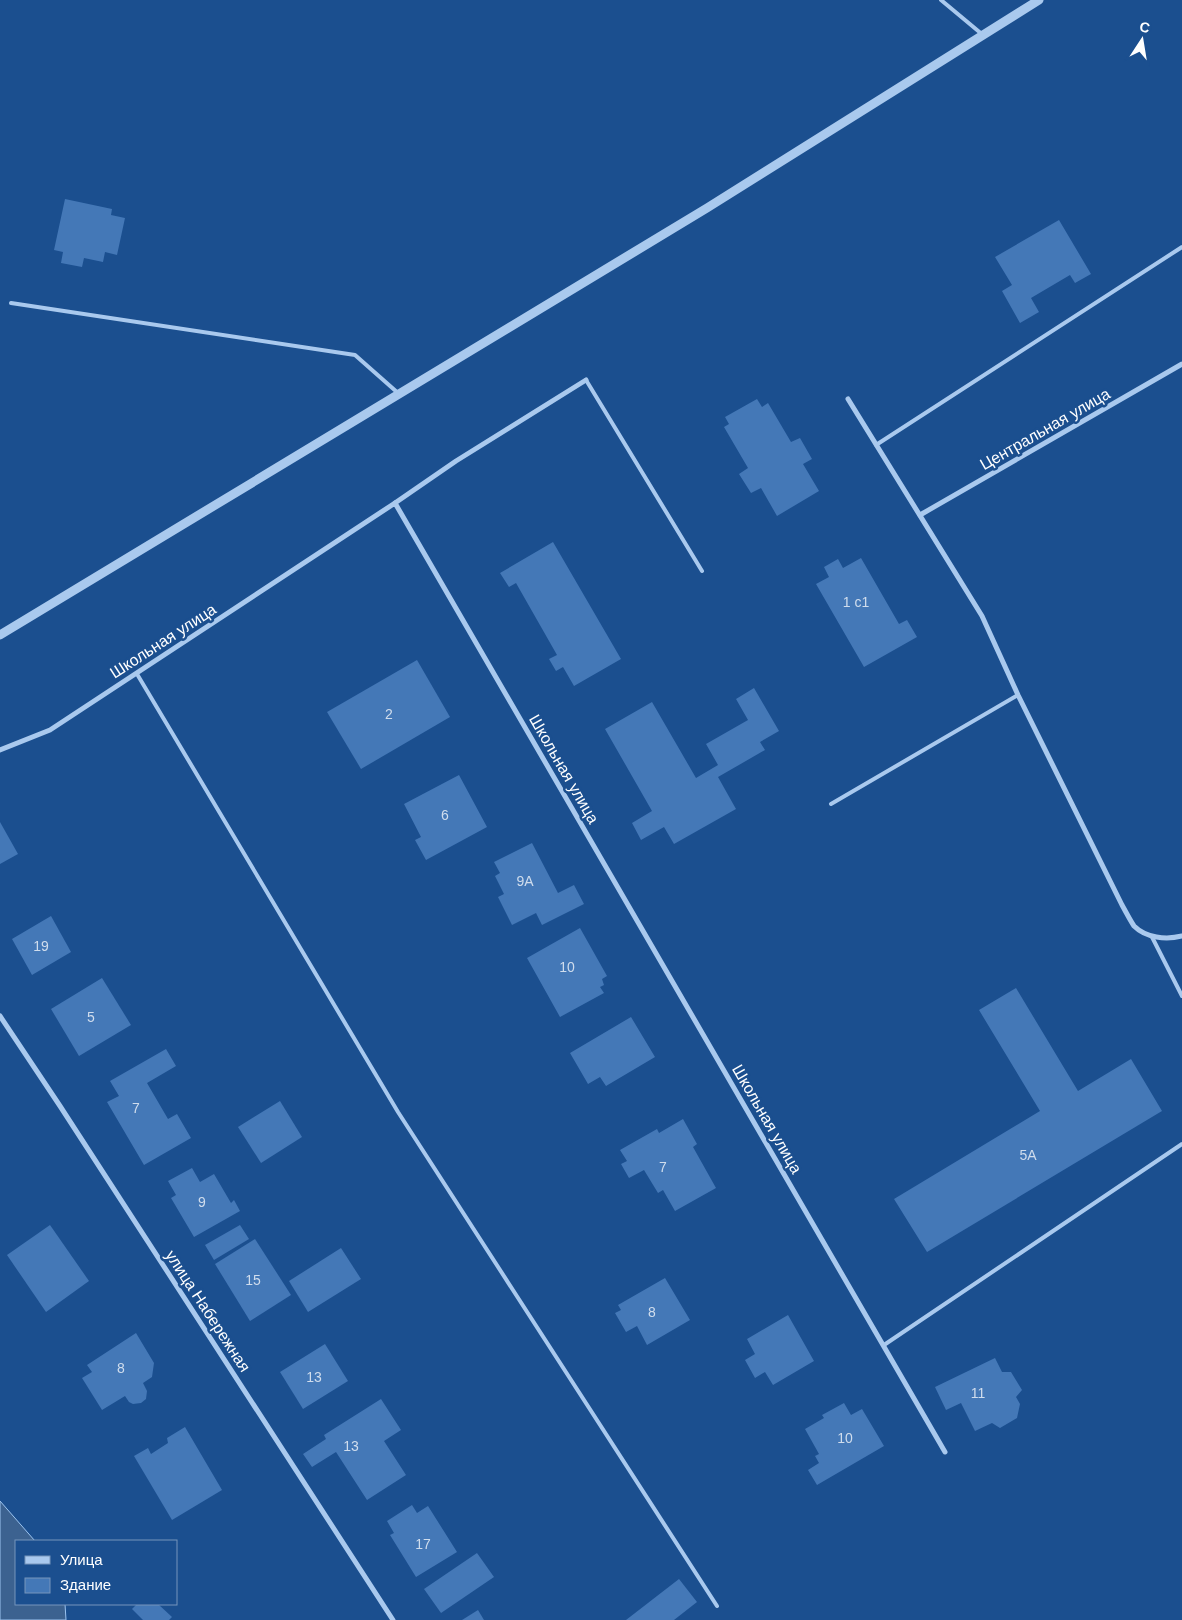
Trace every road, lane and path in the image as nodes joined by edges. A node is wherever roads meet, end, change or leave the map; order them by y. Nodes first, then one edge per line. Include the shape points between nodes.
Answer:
1 (941, 0) edge
2 (1039, 0) edge
3 (983, 35) junction
4 (1182, 247) edge
5 (11, 303) dead end
6 (1182, 364) edge
7 (586, 380) joint
8 (399, 394) junction
9 (848, 398) dead end
10 (876, 445) junction
11 (395, 502) junction
12 (920, 516) junction
13 (702, 572) dead end
14 (0, 635) edge
15 (137, 674) junction
16 (1018, 695) junction
17 (0, 750) edge
18 (831, 804) dead end
19 (1182, 936) edge
20 (1152, 937) junction
21 (1182, 996) edge
22 (0, 1016) edge
23 (1182, 1144) edge
24 (884, 1345) junction
25 (945, 1452) dead end
26 (717, 1606) dead end
27 (393, 1620) edge

1 - 3 lane
2 - 3 street
3 - 8 street
4 - 10 lane
5 - 8 lane via 355,355
6 - 12 street, Центральная улица
7 - 11 street
7 - 13 lane
8 - 14 street
9 - 10 street
10 - 12 street
11 - 15 street, Школьная улица
11 - 24 street, Школьная улица
12 - 16 street via 982,616
15 - 17 street, Школьная улица via 50,730
15 - 26 lane via 398,1112
16 - 18 lane
16 - 20 street via 1122,905 1135,926
19 - 20 street
20 - 21 lane
22 - 27 street, улица Набережная
23 - 24 lane
24 - 25 street, Школьная улица

